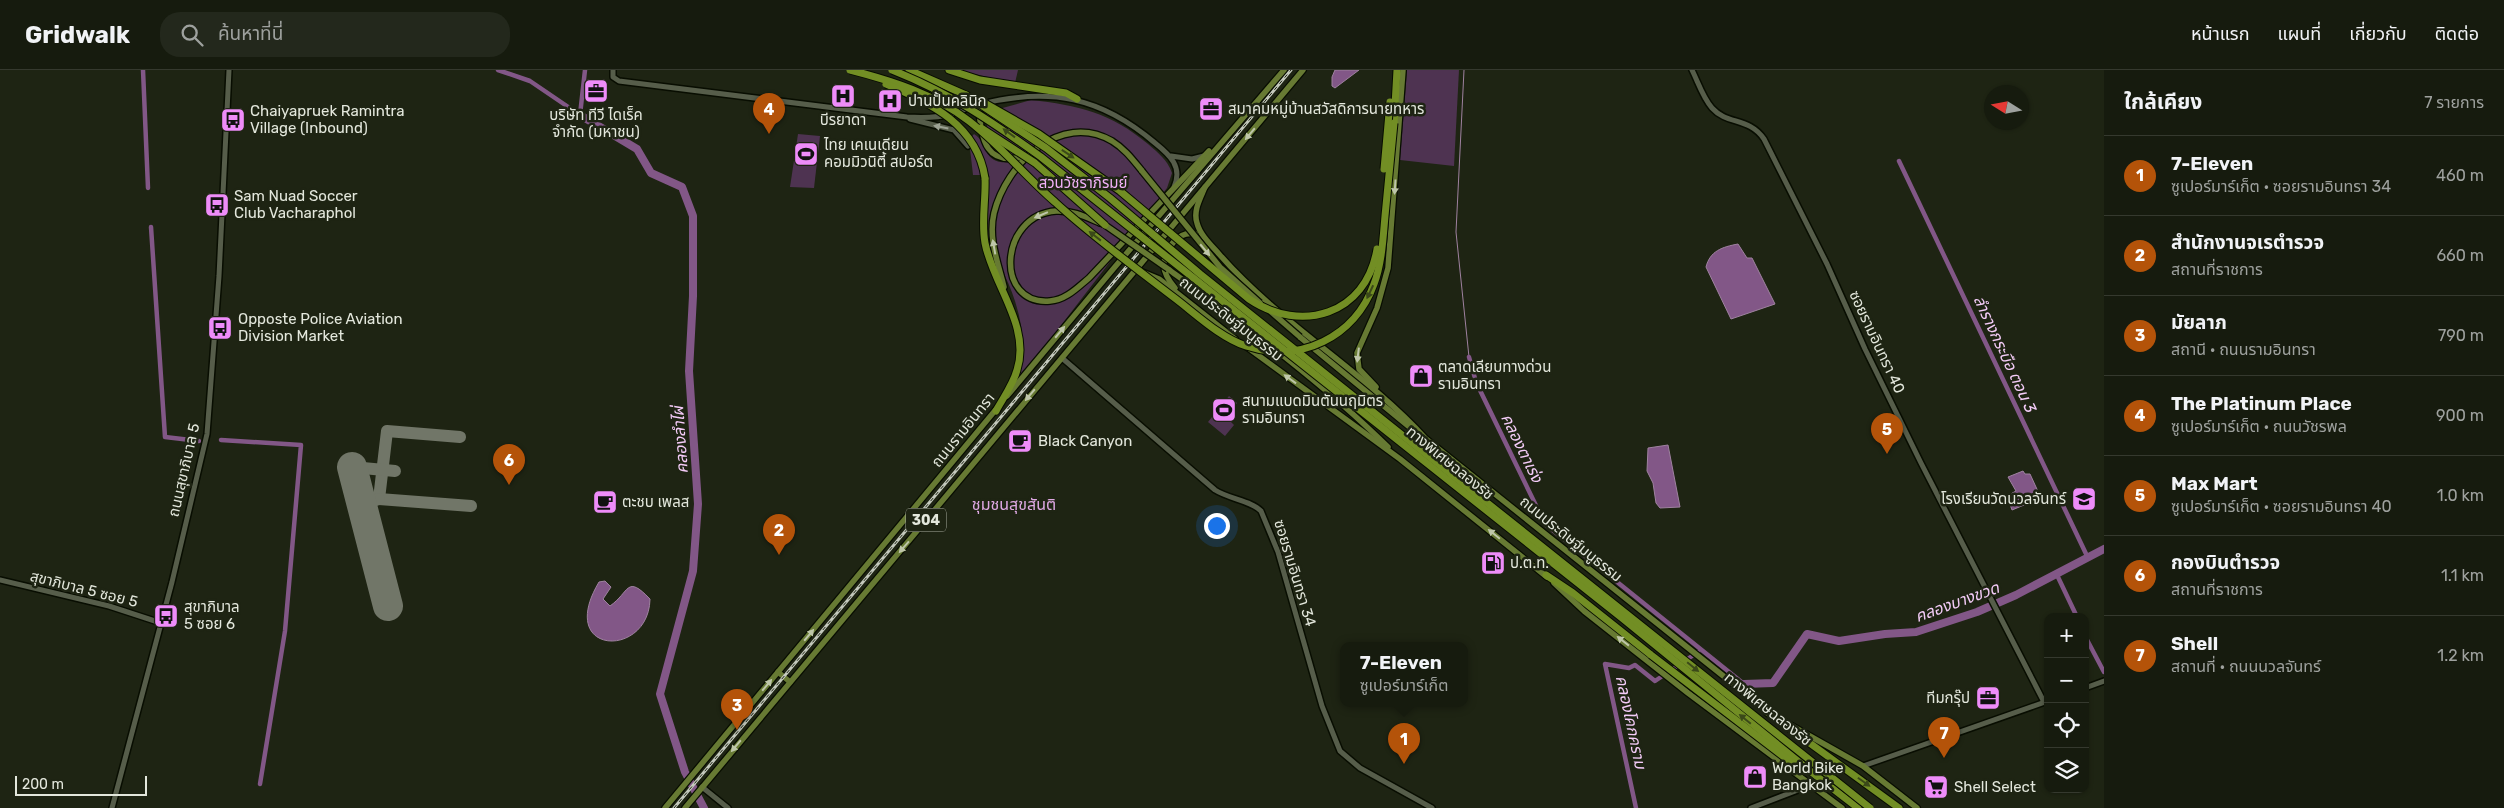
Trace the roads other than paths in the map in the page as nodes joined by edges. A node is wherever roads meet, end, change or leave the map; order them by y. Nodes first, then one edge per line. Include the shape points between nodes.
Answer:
1 (229, 70) edge
2 (613, 70) edge
3 (852, 70) edge
4 (892, 70) edge
5 (909, 70) edge
6 (949, 70) edge
7 (1284, 70) edge
8 (1303, 70) edge
9 (1392, 70) edge
10 (1397, 70) edge
11 (1403, 70) edge
12 (1692, 70) edge
13 (966, 95) junction
14 (1077, 99) junction
15 (978, 104) junction
16 (907, 118) junction
17 (1241, 120) junction
18 (970, 122) junction
19 (1396, 122) junction
20 (981, 135) junction
21 (968, 143) joint
22 (1028, 155) junction
23 (1171, 156) junction
24 (1204, 156) junction
25 (1205, 187) junction
26 (1172, 192) junction
27 (1104, 225) junction
28 (1204, 237) junction
29 (1123, 284) junction
30 (1177, 292) junction
31 (1005, 294) junction
32 (1062, 358) junction
33 (996, 410) junction
34 (1398, 410) junction
35 (1426, 439) junction
36 (1400, 459) junction
37 (1546, 576) junction
38 (0, 580) edge
39 (161, 623) junction
40 (1708, 665) junction
41 (778, 672) junction
42 (2104, 681) edge
43 (790, 682) junction
44 (2089, 687) edge
45 (1688, 693) junction
46 (2044, 698) edge
47 (2044, 703) edge
48 (1767, 712) junction
49 (1862, 766) junction
50 (1810, 771) junction
51 (1810, 785) junction
52 (700, 790) junction
53 (112, 808) edge
54 (665, 808) edge
55 (685, 808) edge
56 (728, 808) edge
57 (1432, 808) edge
58 (1751, 808) edge
59 (1842, 808) edge
60 (1858, 808) edge
61 (1870, 808) edge
62 (1899, 808) edge
63 (1917, 808) edge

1 - 39 street, ถนนสุขาภิบาล 5 via 207,434
2 - 16 street via 613,77 619,82
3 - 18 highway, bridge via 903,85 949,107
3 - 31 highway, bridge via 902,90 951,119 975,145 985,178 985,243 996,279
50 -> 4 highway, ทางพิเศษฉลองรัช, bridge via 1041,157 976,110
5 - 13 highway, ทางพิเศษฉลองรัช
6 - 14 highway via 980,80 1066,93
7 - 17 main road, ถนนรามอินทรา / 304
8 -> 25 main road, ถนนรามอินทรา / 304
13 -> 9 highway, bridge via 988,103 1039,134 1107,181 1254,303 1271,312 1297,317 1320,315 1341,305 1363,285 1372,269 1378,240
10 - 19 highway
11 - 19 main road
12 - 46 street, ซอยรามอินทรา 40 via 1711,107 1721,115 1752,126 1764,139 1838,286 1865,349
13 -> 61 highway, ทางพิเศษฉลองรัช, bridge via 1046,148 1110,198 1200,274
14 - 15 street via 1034,95
14 - 23 street via 1122,118
15 - 16 street via 950,114
15 - 20 main road
21 -> 16 street via 954,130
17 - 24 main road
33 -> 17 main road, ถนนรามอินทรา / 304
19 -> 18 highway, bridge via 1380,258 1368,297 1355,318 1329,340 1292,352 1245,346 1208,324 1068,214
18 - 27 highway, bridge via 1035,163
19 -> 34 main road via 1392,225 1386,278 1356,361 1364,375
20 - 21 main road via 976,130 972,131 968,134
20 - 22 main road, bridge via 996,156 1009,160
31 -> 22 main road, bridge via 993,246 994,212 1009,179
22 -> 35 main road, bridge via 1041,143 1076,132 1112,141 1129,154 1220,267
23 - 24 street via 1192,159
23 - 26 street via 1177,174
24 - 26 main road
25 - 28 main road, ถนนประดิษฐ์มนูธรรม via 1195,217
25 - 29 main road, ถนนรามอินทรา / 304
27 -> 26 main road, bridge via 1058,211 1039,215 1026,224 1016,238 1010,261 1012,274 1020,288 1034,299 1052,301 1067,296 1089,278
27 - 36 main road, bridge via 1168,268 1281,354 1351,412
28 - 30 main road via 1184,234 1166,252 1165,272
28 - 34 main road, ถนนประดิษฐ์มนูธรรม via 1255,291
29 - 30 main road, ถนนประดิษฐ์มนูธรรม via 1144,272
29 - 32 main road, ถนนรามอินทรา / 304
36 -> 30 main road, ถนนประดิษฐ์มนูธรรม
31 - 33 highway via 1018,335 1020,358 1012,383
32 -> 43 main road, ถนนรามอินทรา / 304
32 - 57 street, ซอยรามอินทรา 34 via 1215,490 1261,511 1278,552 1322,706 1340,751 1360,768
41 -> 33 main road, ถนนรามอินทรา / 304
34 - 35 main road, ถนนประดิษฐ์มนูธรรม
35 - 40 main road, ถนนประดิษฐ์มนูธรรม
37 -> 36 main road, ถนนประดิษฐ์มนูธรรม
45 -> 37 main road, ถนนประดิษฐ์มนูธรรม via 1584,611
37 - 50 highway, bridge via 1573,593 1795,765
38 - 39 street, สุขาภิบาล 5 ซอย 5 via 109,606
39 - 53 street, ถนนสุขาภิบาล 5
40 - 45 main road via 1714,680 1712,688 1702,694
40 - 48 main road, ถนนประดิษฐ์มนูธรรม
41 - 43 main road
54 -> 41 main road, ถนนรามอินทรา / 304
42 - 44 street
43 -> 52 main road, ถนนรามอินทรา / 304
45 - 51 main road, ถนนประดิษฐ์มนูธรรม
47 - 49 street
48 - 49 main road, ถนนประดิษฐ์มนูธรรม
48 -> 62 highway
49 - 63 main road, ถนนประดิษฐ์มนูธรรม
50 - 60 highway, ทางพิเศษฉลองรัช
51 - 58 street
51 - 59 main road, ถนนประดิษฐ์มนูธรรม
52 - 55 main road, ถนนรามอินทรา / 304
52 - 56 street

